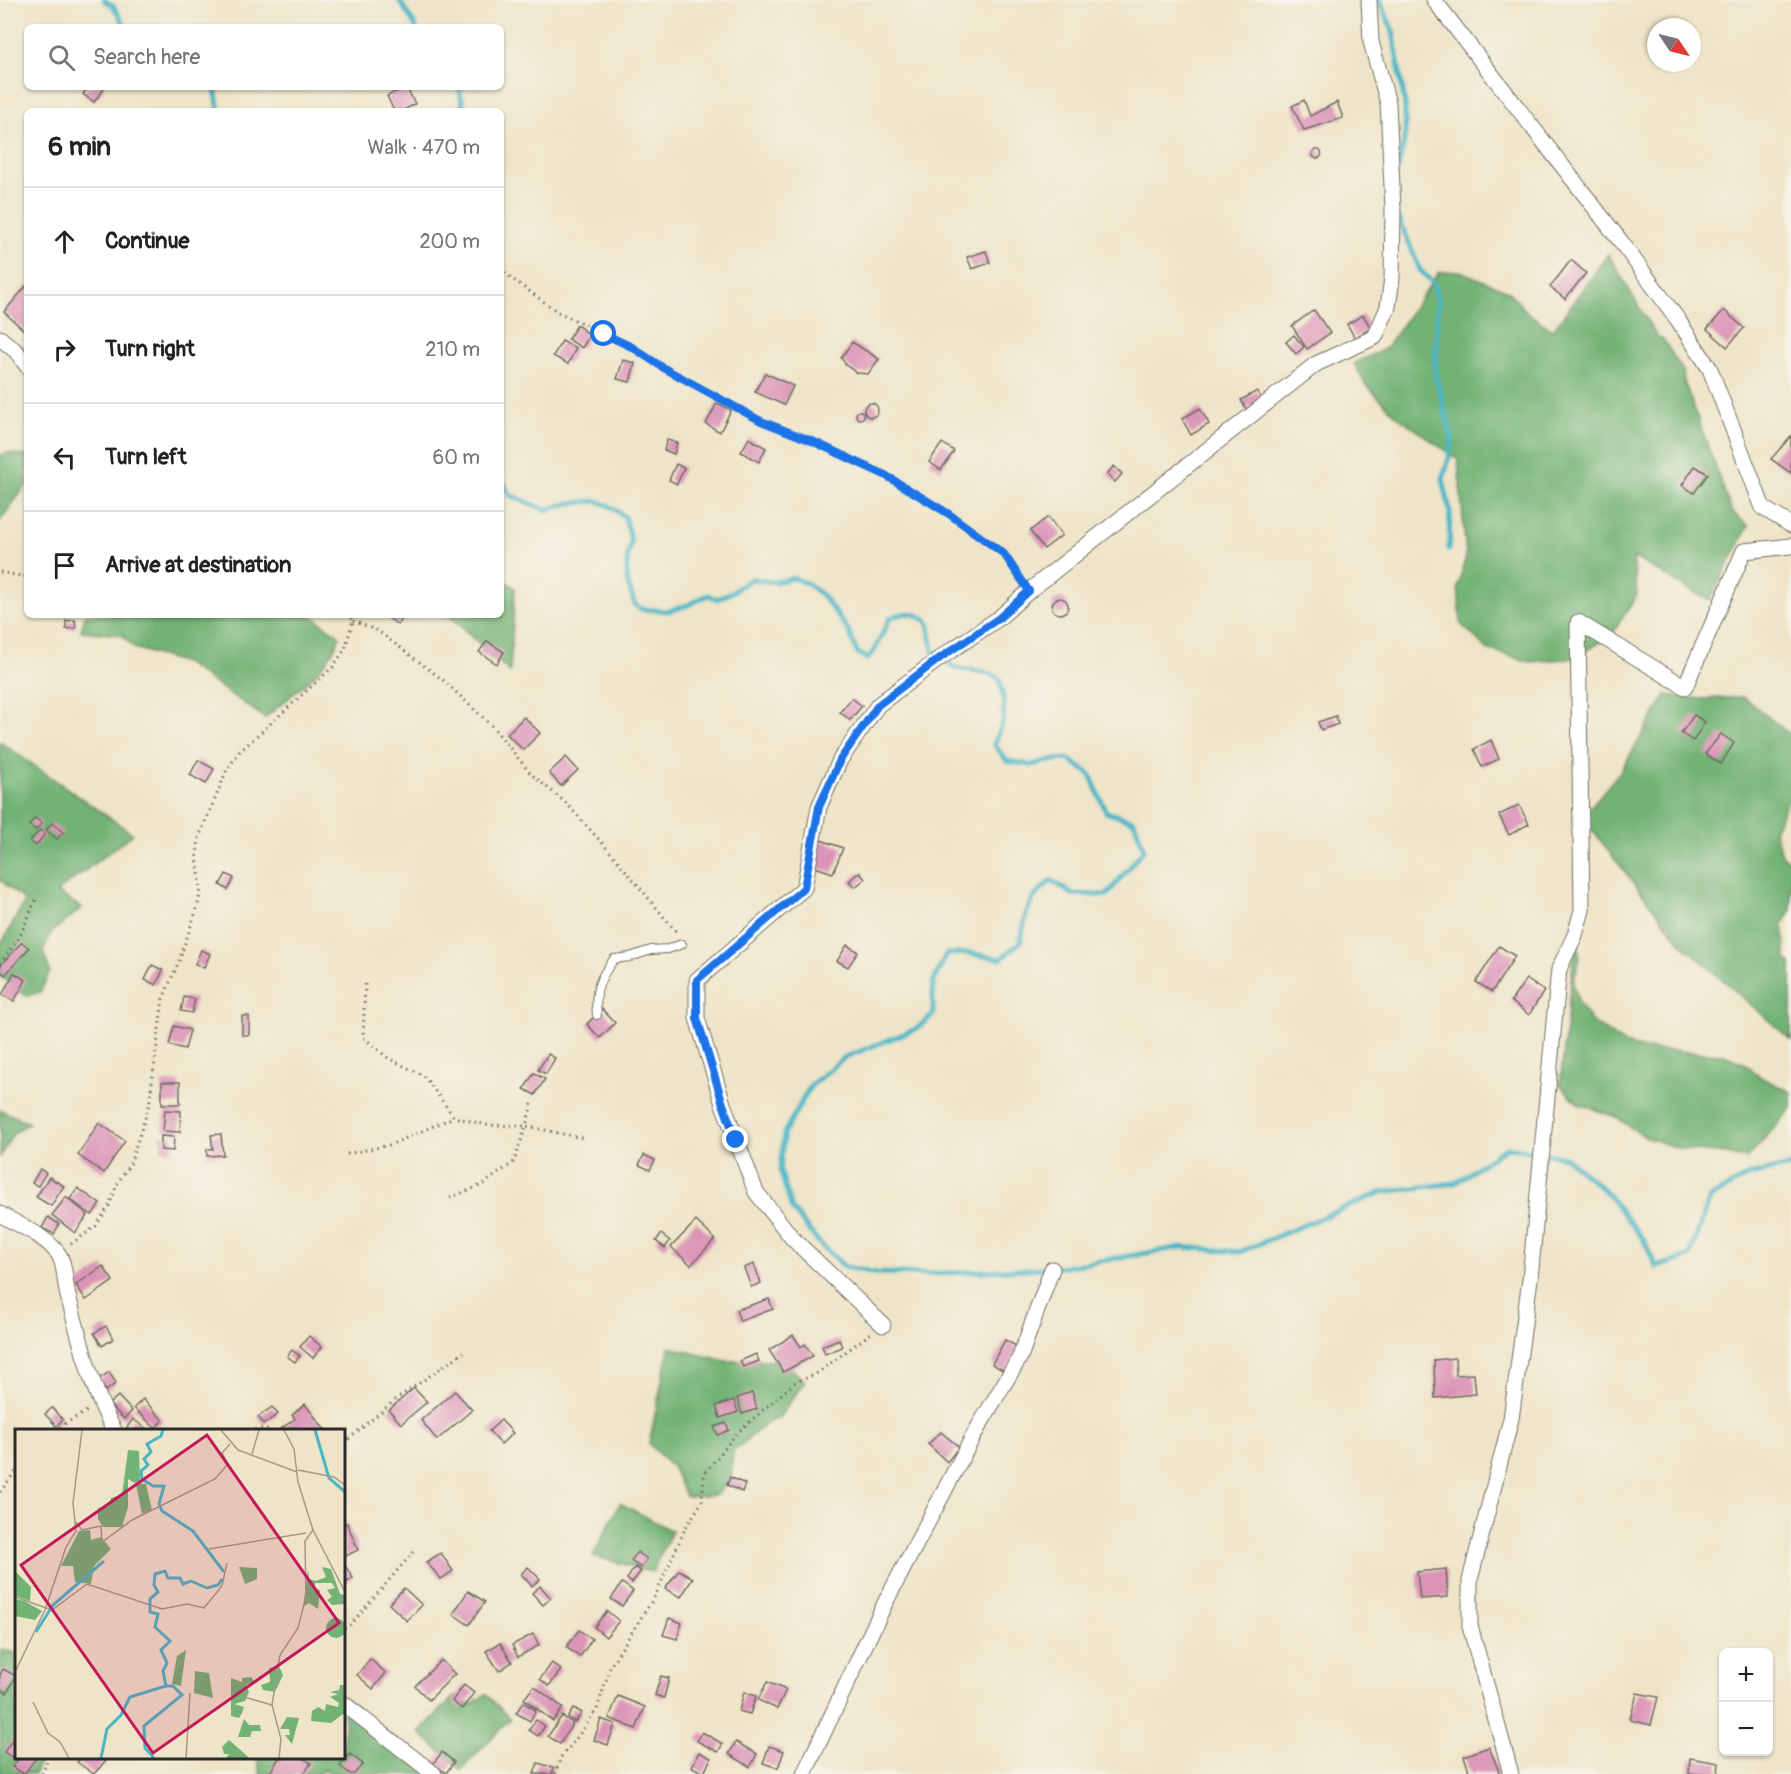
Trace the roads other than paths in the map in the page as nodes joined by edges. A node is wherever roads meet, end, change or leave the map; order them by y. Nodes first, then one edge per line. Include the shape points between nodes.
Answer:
1 (1369, 0) edge
2 (1434, 0) edge
3 (0, 338) edge
4 (24, 362) edge
5 (1791, 525) edge
6 (1791, 546) edge
7 (682, 944) road end
8 (597, 1015) dead end
9 (0, 1214) edge
10 (1052, 1269) dead end
11 (883, 1325) road end
12 (113, 1429) edge
13 (345, 1705) edge
14 (434, 1774) edge
15 (804, 1774) edge
16 (1511, 1774) edge

1 - 11 street via 1371,42 1388,103 1393,209 1388,307 1375,337 1316,364 999,618 878,705 840,760 819,807 804,888 697,980 697,1018 756,1192 794,1239
2 - 5 street via 1678,320 1710,369 1763,508
3 - 4 street
6 - 16 street via 1744,551 1685,687 1578,622 1582,910 1559,969 1530,1279 1511,1419 1470,1580 1470,1626
7 - 8 lane via 614,959 600,978
9 - 12 street via 34,1230 58,1253 86,1364
10 - 15 street via 1020,1356 886,1601
13 - 14 street

